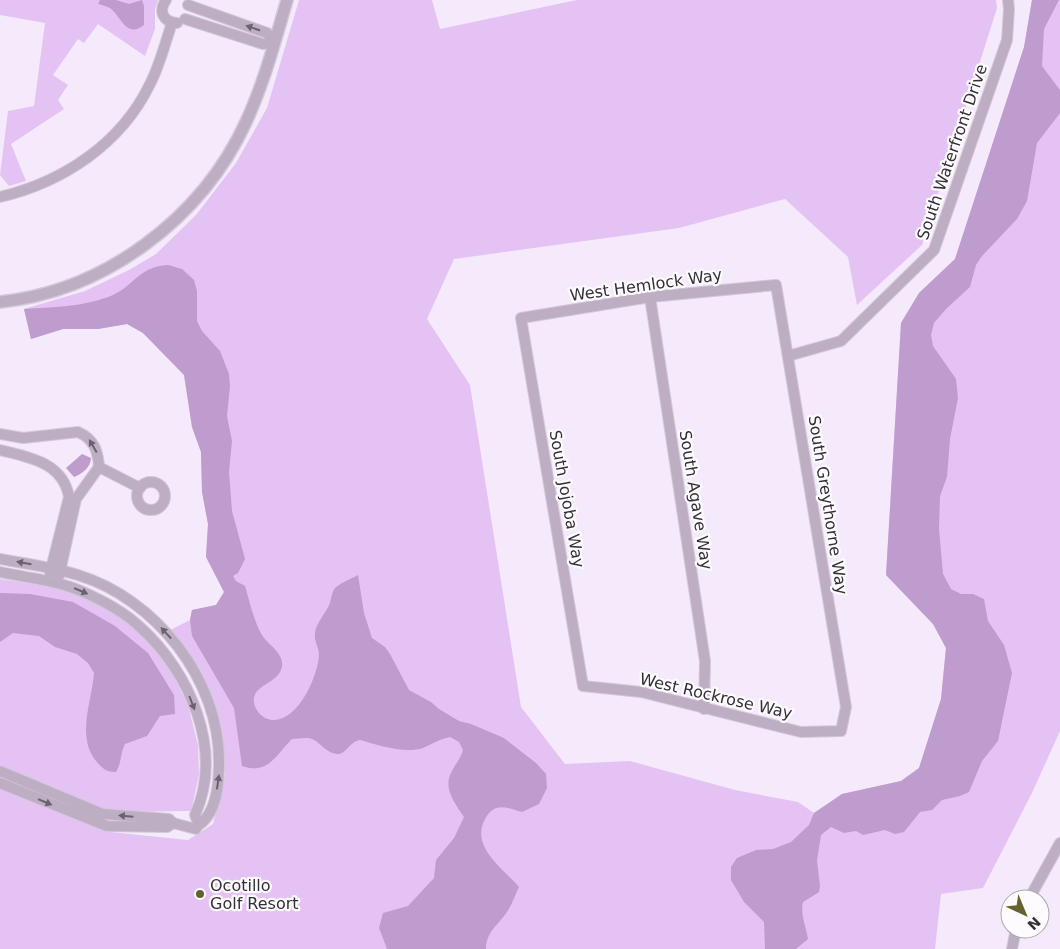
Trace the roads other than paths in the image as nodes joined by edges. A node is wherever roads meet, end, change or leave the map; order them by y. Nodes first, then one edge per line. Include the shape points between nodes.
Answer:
1 (166, 0) edge
2 (286, 0) edge
3 (1008, 0) edge
4 (187, 2) edge
5 (185, 19) junction
6 (172, 23) junction
7 (274, 43) junction
8 (0, 197) edge
9 (776, 285) joint
10 (650, 297) junction
11 (0, 302) edge
12 (521, 318) joint
13 (788, 356) junction
14 (0, 434) edge
15 (0, 450) edge
16 (99, 467) junction
17 (140, 488) dead end
18 (0, 559) edge
19 (56, 569) junction
20 (0, 572) edge
21 (53, 583) junction
22 (583, 686) joint
23 (704, 709) junction
24 (841, 731) joint
25 (0, 771) edge
26 (0, 783) edge
27 (173, 823) junction
28 (196, 829) dead end
29 (1060, 843) edge
30 (1035, 889) edge

1 - 6 street via 162,14
2 - 7 street
3 - 13 street, South Waterfront Drive via 1007,40 934,250 841,341
4 - 5 street via 189,12
7 -> 4 street via 267,32
5 - 6 street
5 - 7 street via 263,44
6 - 8 street via 144,96 97,153 54,180
7 - 11 street via 261,89 246,124 222,165 181,215 148,243 105,270 36,296
9 - 10 street, West Hemlock Way
9 - 13 street, South Greythorne Way
10 - 12 street, West Hemlock Way
10 - 23 street, South Agave Way via 705,661
12 - 22 street, South Jojoba Way
13 - 24 street, South Greythorne Way via 846,707
16 -> 14 street via 96,448 78,432 23,438
15 - 19 street via 39,460 62,478 68,490
16 - 17 street
16 - 19 street via 76,499
19 -> 18 street
19 - 21 street
21 -> 19 street via 94,597 128,617 153,640 180,676 197,715 206,753 204,788 195,815 199,825 208,818 215,798 220,758 213,718 191,666 170,637 131,602 92,580
20 - 21 street
22 - 23 street, West Rockrose Way via 641,692
23 - 24 street, West Rockrose Way via 801,732
27 -> 25 street via 169,819 103,814
26 -> 27 street via 107,826 168,828
27 - 28 street
29 - 30 street

